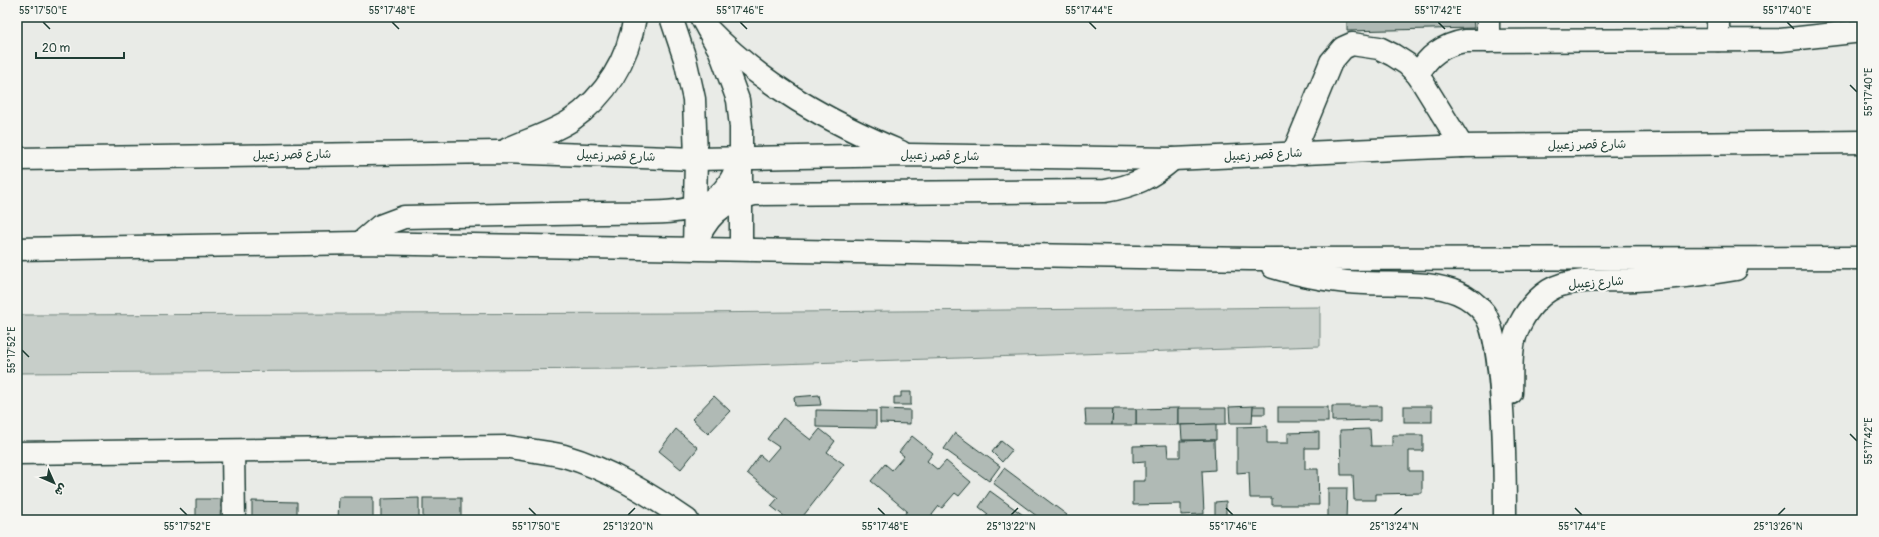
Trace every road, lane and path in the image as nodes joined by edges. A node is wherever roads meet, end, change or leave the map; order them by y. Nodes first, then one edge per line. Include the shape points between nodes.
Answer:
1 (635, 17) edge
2 (671, 17) edge
3 (1488, 17) edge
4 (1718, 17) edge
5 (704, 23) edge
6 (1862, 32) edge
7 (1718, 40) junction
8 (1488, 42) junction
9 (1418, 75) junction
10 (1862, 142) edge
11 (1462, 146) junction
12 (500, 152) junction
13 (1293, 154) junction
14 (909, 155) junction
15 (696, 158) junction
16 (740, 158) junction
17 (17, 159) edge
18 (1173, 159) junction
19 (741, 197) junction
20 (695, 208) junction
21 (360, 242) junction
22 (694, 248) junction
23 (740, 249) junction
24 (17, 250) edge
25 (1791, 258) junction
26 (1862, 258) edge
27 (1250, 259) junction
28 (1504, 449) junction
29 (233, 451) junction
30 (17, 453) edge
31 (234, 520) edge
32 (687, 520) edge
33 (1505, 520) edge

1 - 12 main road via 627,50 619,68 588,106 553,130
2 - 15 main road via 685,59 694,99
3 - 8 main road
4 - 7 main road
5 - 14 main road via 730,52 779,89 864,137
5 - 16 main road via 720,51 738,100 741,127
6 - 7 main road via 1781,40
7 - 8 main road
8 - 9 main road via 1459,42 1442,48 1424,64
9 - 11 main road
9 - 13 main road via 1407,64 1379,48 1352,44 1343,48 1331,62
10 - 11 main road, شارع قصر زعبيل
11 - 13 main road, شارع قصر زعبيل
12 - 15 main road, شارع قصر زعبيل
12 - 17 main road, شارع قصر زعبيل
13 - 18 main road, شارع قصر زعبيل
14 - 16 main road, شارع قصر زعبيل
14 - 18 main road, شارع قصر زعبيل
15 - 16 main road, شارع قصر زعبيل
15 - 20 main road
16 - 19 main road
16 - 20 main road via 730,184 720,194
18 - 19 main road via 1142,182 1105,191 754,194
19 - 22 main road via 727,203 706,223
19 - 23 main road
20 - 21 main road via 647,212 404,217 380,226
20 - 22 main road
21 - 22 main road
21 - 24 main road
22 - 23 main road
23 - 27 main road
25 - 26 main road
25 - 27 main road
25 - 28 main road, شارع زعيبل via 1676,278 1579,282 1560,286 1543,295 1519,325 1513,343 1510,411
27 - 28 main road, شارع زعيبل via 1299,274 1335,280 1451,289 1470,299 1485,314 1493,334 1500,386
28 - 33 main road, شارع زعيبل
29 - 30 main road
29 - 31 main road
29 - 32 main road via 509,447 564,456 616,475

